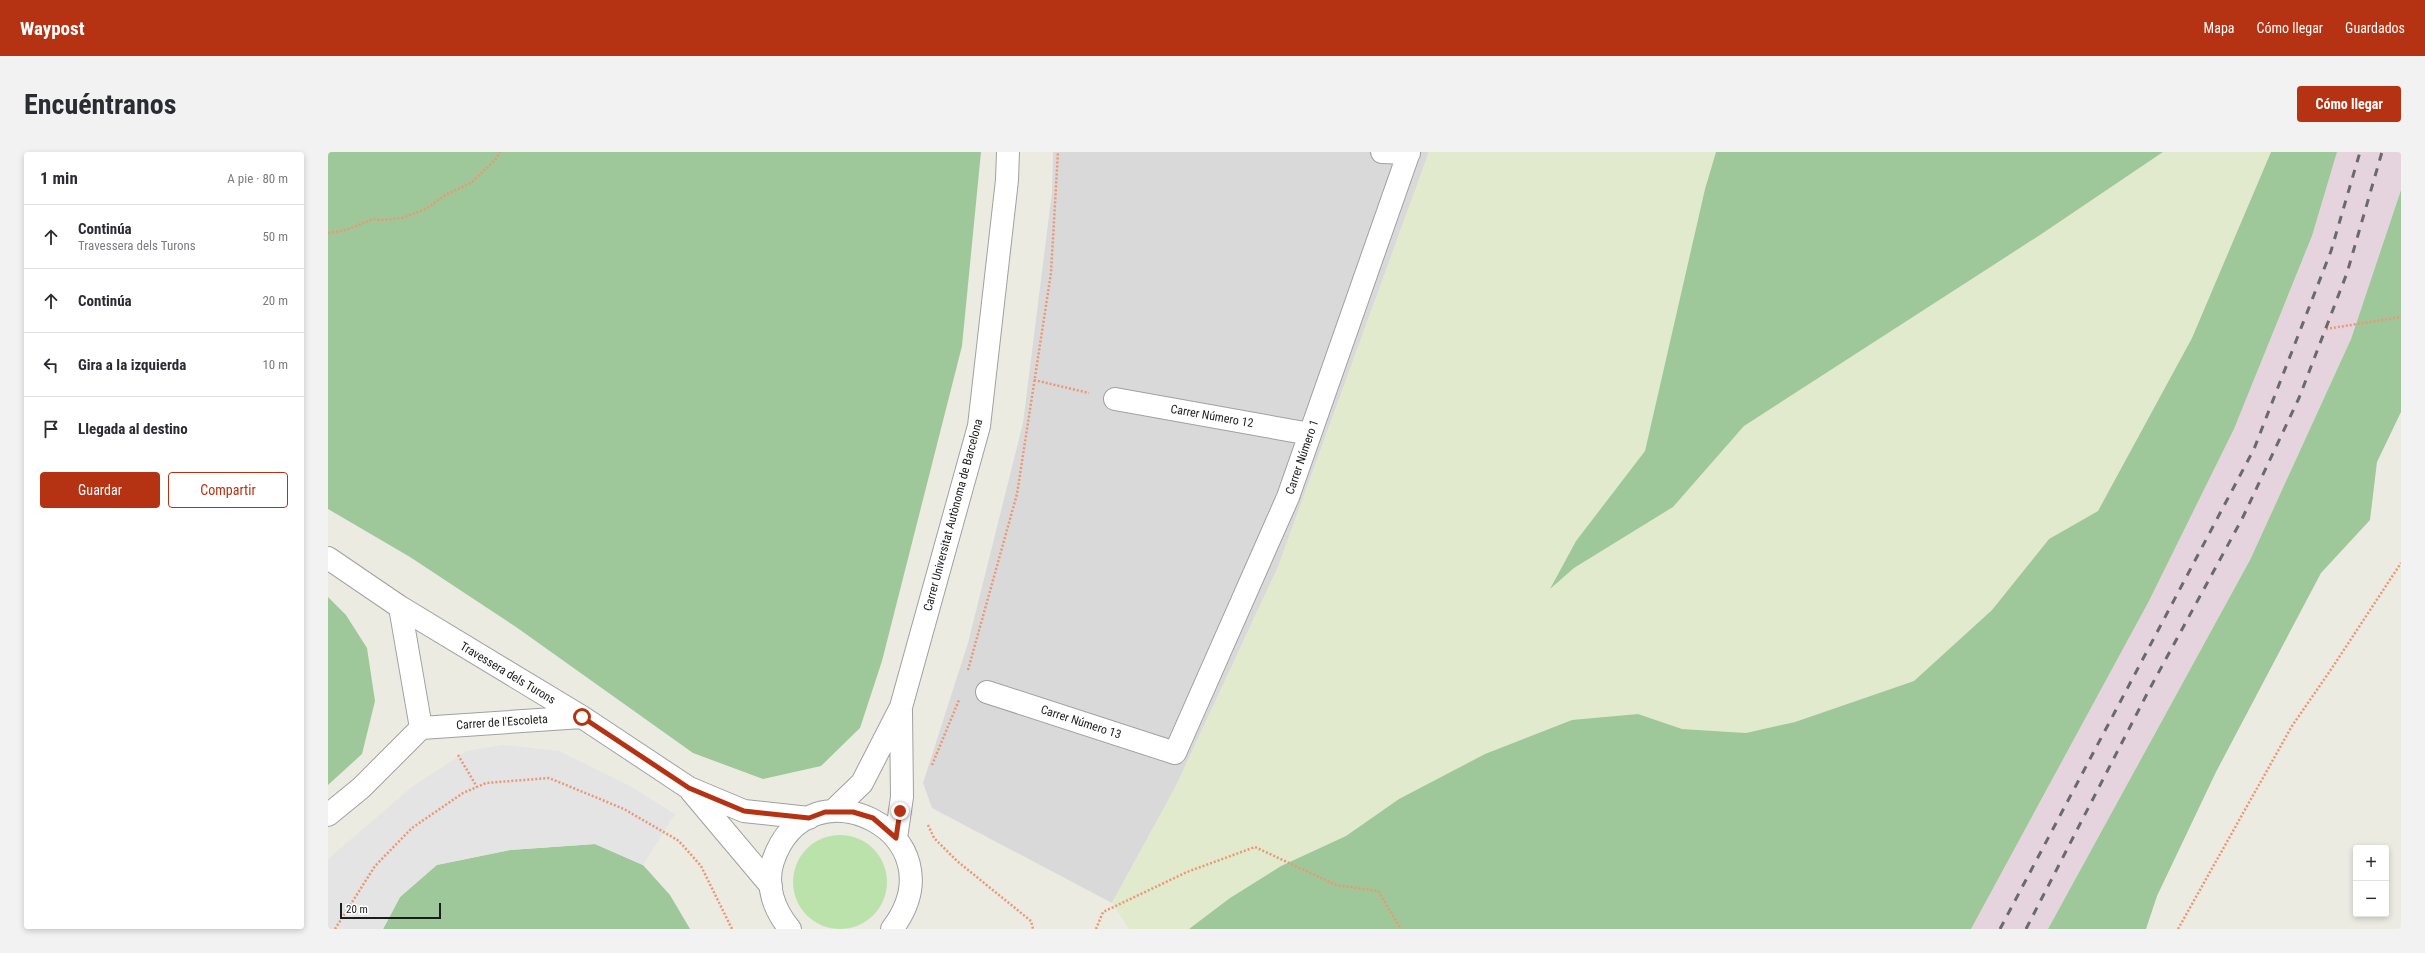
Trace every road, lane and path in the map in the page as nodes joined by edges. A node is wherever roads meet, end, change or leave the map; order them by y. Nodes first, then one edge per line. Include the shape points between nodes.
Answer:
1 (500, 152) edge
2 (1008, 152) edge
3 (1058, 152) edge
4 (1382, 152) edge
5 (1409, 152) edge
6 (328, 233) edge
7 (2401, 317) edge
8 (2326, 329) dead end
9 (1034, 380) junction
10 (1115, 399) joint
11 (1310, 434) junction
12 (328, 558) edge
13 (2401, 563) edge
14 (400, 607) junction
15 (966, 675) dead end
16 (987, 692) dead end
17 (961, 693) dead end
18 (901, 707) junction
19 (582, 717) junction
20 (422, 728) junction
21 (456, 749) dead end
22 (1175, 753) joint
23 (930, 771) dead end
24 (477, 787) junction
25 (689, 788) junction
26 (833, 811) junction
27 (328, 815) edge
28 (809, 818) junction
29 (926, 819) dead end
30 (896, 838) junction
31 (771, 886) junction
32 (785, 926) edge
33 (335, 929) edge
34 (732, 929) edge
35 (892, 929) edge
36 (1032, 929) edge
37 (1096, 929) edge
38 (1401, 929) edge
39 (2178, 929) edge

1 - 6 path via 471,183 447,194 424,210 402,218 373,219 346,230
2 - 18 street, Carrer Universitat Autònoma de Barcelona via 979,426
3 - 9 path via 1051,273
4 - 5 street
5 - 11 street, Carrer Número 1
7 - 8 path
9 - 10 path
9 - 15 path via 1017,494
10 - 11 street, Carrer Número 12
11 - 22 street, Carrer Número 1 via 1288,497
12 - 14 street, Travessera dels Turons
13 - 39 path via 2292,726
14 - 19 street, Travessera dels Turons
14 - 20 street
16 - 22 street, Carrer Número 13
17 - 23 path
18 - 26 street, Carrer Universitat Autònoma de Barcelona via 862,783
18 - 30 street, Carrer Universitat Autònoma de Barcelona via 902,797
19 - 20 street, Carrer de l'Escoleta
19 - 25 street, Travessera dels Turons
20 - 27 street via 362,788
21 - 24 path
24 - 33 path via 463,793 412,828 375,866
24 - 34 path via 486,783 549,778 624,809 679,841 700,866
25 - 28 street, Travessera dels Turons via 744,811
25 - 31 street, Travessera dels Turons
26 - 28 street
26 - 30 street via 863,814 881,824
28 - 31 street via 797,825 779,846 772,866
29 - 36 path via 934,838 957,861 1032,921
30 - 35 street via 908,862 910,884 905,910
31 - 32 street via 772,899
37 - 38 path via 1104,912 1187,872 1254,847 1336,885 1378,891

